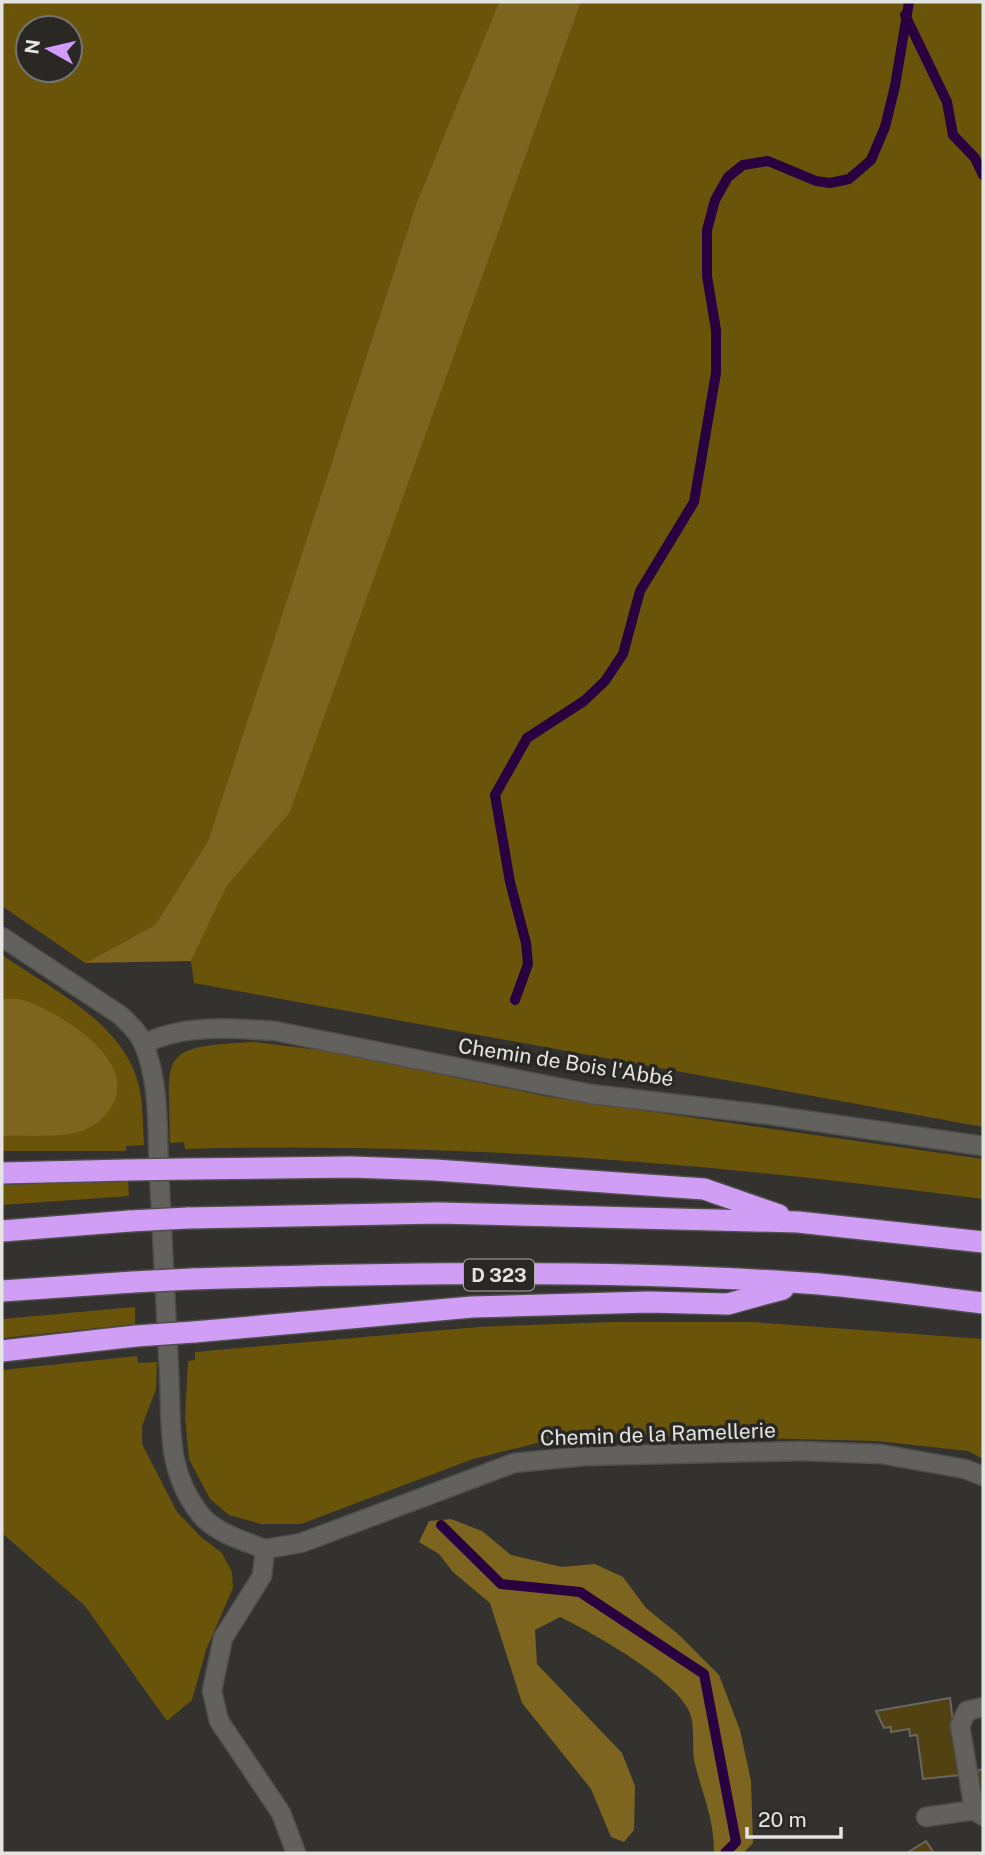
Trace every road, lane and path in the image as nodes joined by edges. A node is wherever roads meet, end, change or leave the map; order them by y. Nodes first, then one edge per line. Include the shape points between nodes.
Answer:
1 (2, 937) edge
2 (144, 1044) junction
3 (983, 1146) edge
4 (2, 1173) edge
5 (798, 1222) junction
6 (2, 1231) edge
7 (983, 1242) edge
8 (805, 1283) junction
9 (2, 1291) edge
10 (983, 1303) edge
11 (2, 1351) edge
12 (983, 1476) edge
13 (265, 1549) junction
14 (983, 1707) edge
15 (979, 1813) edge
16 (926, 1817) dead end
17 (296, 1853) edge

1 - 2 street via 120,1015
2 - 3 street, Chemin de Bois l'Abbé via 165,1033 275,1031 591,1094
2 - 13 street via 157,1131 170,1442 180,1484 202,1517 231,1536
4 - 5 highway, bridge via 351,1167 435,1170 704,1189
5 - 6 highway, bridge via 438,1213 188,1218
5 - 7 highway
8 - 9 highway, D 323, bridge via 360,1274
8 - 10 highway, D 323
8 - 11 highway, bridge via 728,1304 472,1307
12 - 13 street, Chemin de la Ramellerie via 881,1454 828,1452 585,1456 514,1463 301,1543
13 - 17 street via 262,1576 223,1638 212,1691 219,1721 281,1813
14 - 15 street via 967,1711 960,1725
15 - 16 street

